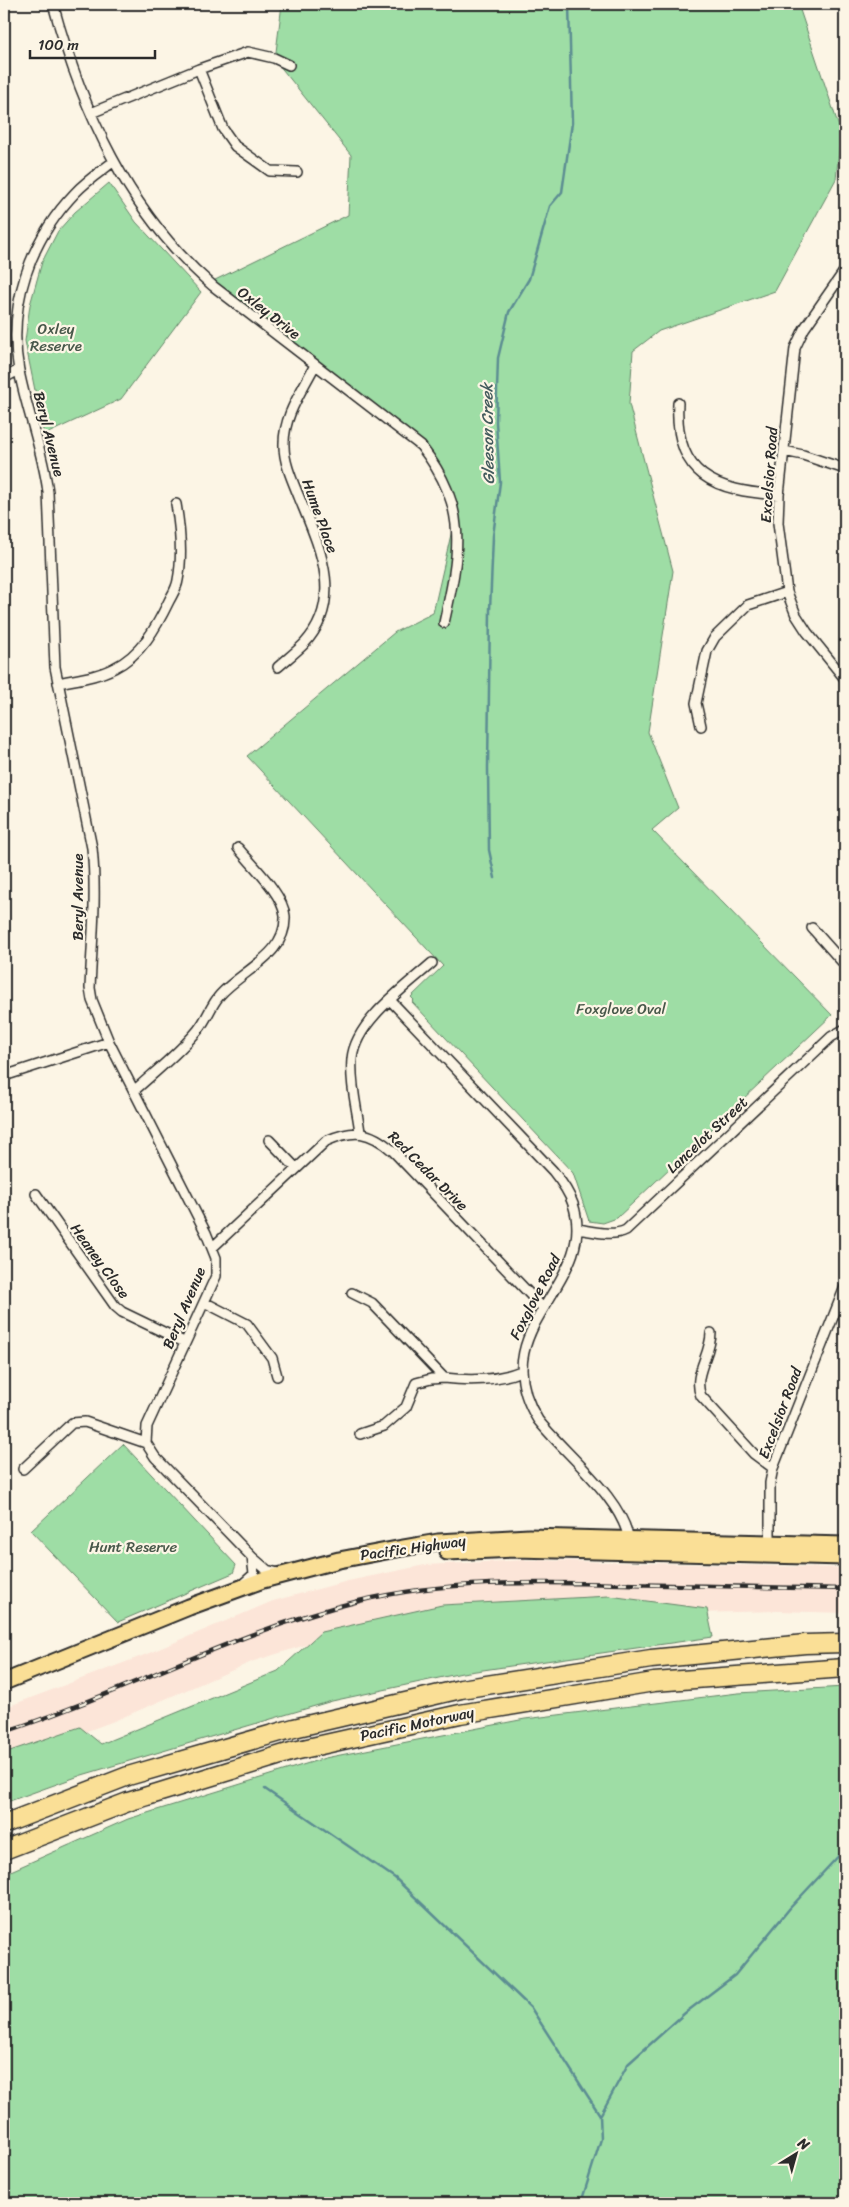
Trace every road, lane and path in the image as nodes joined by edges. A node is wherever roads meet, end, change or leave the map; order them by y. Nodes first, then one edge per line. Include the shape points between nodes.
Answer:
1 (53, 4) edge
2 (289, 65) dead end
3 (199, 69) junction
4 (91, 113) junction
5 (113, 162) junction
6 (297, 172) dead end
7 (845, 270) edge
8 (315, 365) junction
9 (19, 370) junction
10 (4, 378) edge
11 (678, 403) dead end
12 (784, 451) junction
13 (845, 469) edge
14 (779, 495) junction
15 (176, 504) dead end
16 (787, 592) junction
17 (444, 623) dead end
18 (278, 667) dead end
19 (845, 679) edge
20 (58, 683) junction
21 (701, 726) dead end
22 (238, 848) dead end
23 (812, 928) dead end
24 (432, 964) dead end
25 (845, 965) edge
26 (390, 1000) junction
27 (845, 1029) edge
28 (109, 1042) junction
29 (4, 1076) edge
30 (135, 1090) junction
31 (360, 1132) junction
32 (269, 1140) dead end
33 (296, 1168) junction
34 (36, 1194) dead end
35 (578, 1229) junction
36 (213, 1247) junction
37 (845, 1287) edge
38 (352, 1293) dead end
39 (204, 1302) junction
40 (543, 1308) junction
41 (711, 1333) dead end
42 (184, 1342) junction
43 (521, 1370) junction
44 (277, 1376) dead end
45 (444, 1378) junction
46 (360, 1434) dead end
47 (146, 1443) junction
48 (773, 1468) junction
49 (23, 1469) dead end
50 (845, 1545) edge
51 (629, 1546) junction
52 (770, 1550) junction
53 (252, 1557) junction
54 (845, 1558) edge
55 (288, 1573) junction
56 (236, 1589) junction
57 (845, 1643) edge
58 (845, 1668) edge
59 (4, 1682) edge
60 (4, 1691) edge
61 (4, 1824) edge
62 (4, 1850) edge

1 - 4 street, Oxley Drive
2 - 3 street via 248,52
3 - 4 street
3 - 6 street via 223,129 235,146 270,171
4 - 5 street, Oxley Drive
5 - 8 street, Oxley Drive via 149,218 191,268
5 - 9 street, Beryl Avenue via 83,185 58,213 26,271 16,327
7 - 12 street, Excelsior Road via 798,340
8 - 17 street, Oxley Drive via 421,446 436,465 450,495 458,531
8 - 18 street, Hume Place via 292,409 284,447 292,479 323,557 327,590 320,619 305,643
9 - 10 street
9 - 20 street, Beryl Avenue via 45,468 48,492 53,644
11 - 14 street via 677,422 682,445 689,461 702,474 736,491
12 - 13 street
12 - 14 street, Excelsior Road
14 - 16 street, Excelsior Road via 778,523
15 - 20 street via 180,526 178,582 153,632 131,658 114,668 94,676
16 - 19 street, Excelsior Road via 807,632
16 - 21 street via 748,605 715,637 708,651 696,703
20 - 28 street, Beryl Avenue via 94,871 90,988
22 - 30 street via 282,904 285,914 281,937 274,949 220,994 191,1038
23 - 25 street
24 - 26 street
26 - 31 street via 367,1024 354,1046 352,1069
26 - 35 street, Foxglove Road via 553,1171 571,1199
27 - 35 street, Lancelot Street via 830,1037 626,1230 611,1233
28 - 29 street
28 - 30 street, Beryl Avenue
30 - 36 street, Beryl Avenue
31 - 33 street via 326,1141
31 - 40 street, Red Cedar Drive via 381,1141 393,1151
32 - 33 street
33 - 36 street
34 - 42 street, Heaney Close via 115,1306
35 - 40 street, Foxglove Road via 567,1268
36 - 39 street, Beryl Avenue via 216,1276
37 - 48 street, Excelsior Road
38 - 45 street via 372,1303
39 - 42 street, Beryl Avenue
39 - 44 street via 247,1324 272,1358
40 - 43 street, Foxglove Road via 531,1329
41 - 48 street via 709,1350 697,1384 701,1396 754,1454
42 - 47 street, Beryl Avenue via 146,1426
43 - 45 street via 504,1377
43 - 51 street, Foxglove Road via 526,1399 538,1420 603,1491 627,1528
45 - 46 street via 416,1384 406,1407 384,1426
47 - 49 street via 85,1422 72,1423
47 - 53 street via 155,1457
48 - 52 street, Excelsior Road
50 - 52 main road, Pacific Highway
51 - 52 main road, Pacific Highway
51 - 55 main road, Pacific Highway via 529,1537 438,1542
51 - 60 main road, Pacific Highway via 438,1552 339,1568 233,1599
52 - 54 main road, Pacific Highway
53 - 55 street via 272,1573
53 - 56 street via 254,1574
55 - 56 main road, Pacific Highway
56 - 59 main road, Pacific Highway
57 - 61 highway, Pacific Motorway via 651,1659 461,1689 294,1728 137,1774
58 - 62 highway, Pacific Motorway via 654,1682 460,1714 294,1751 128,1802

